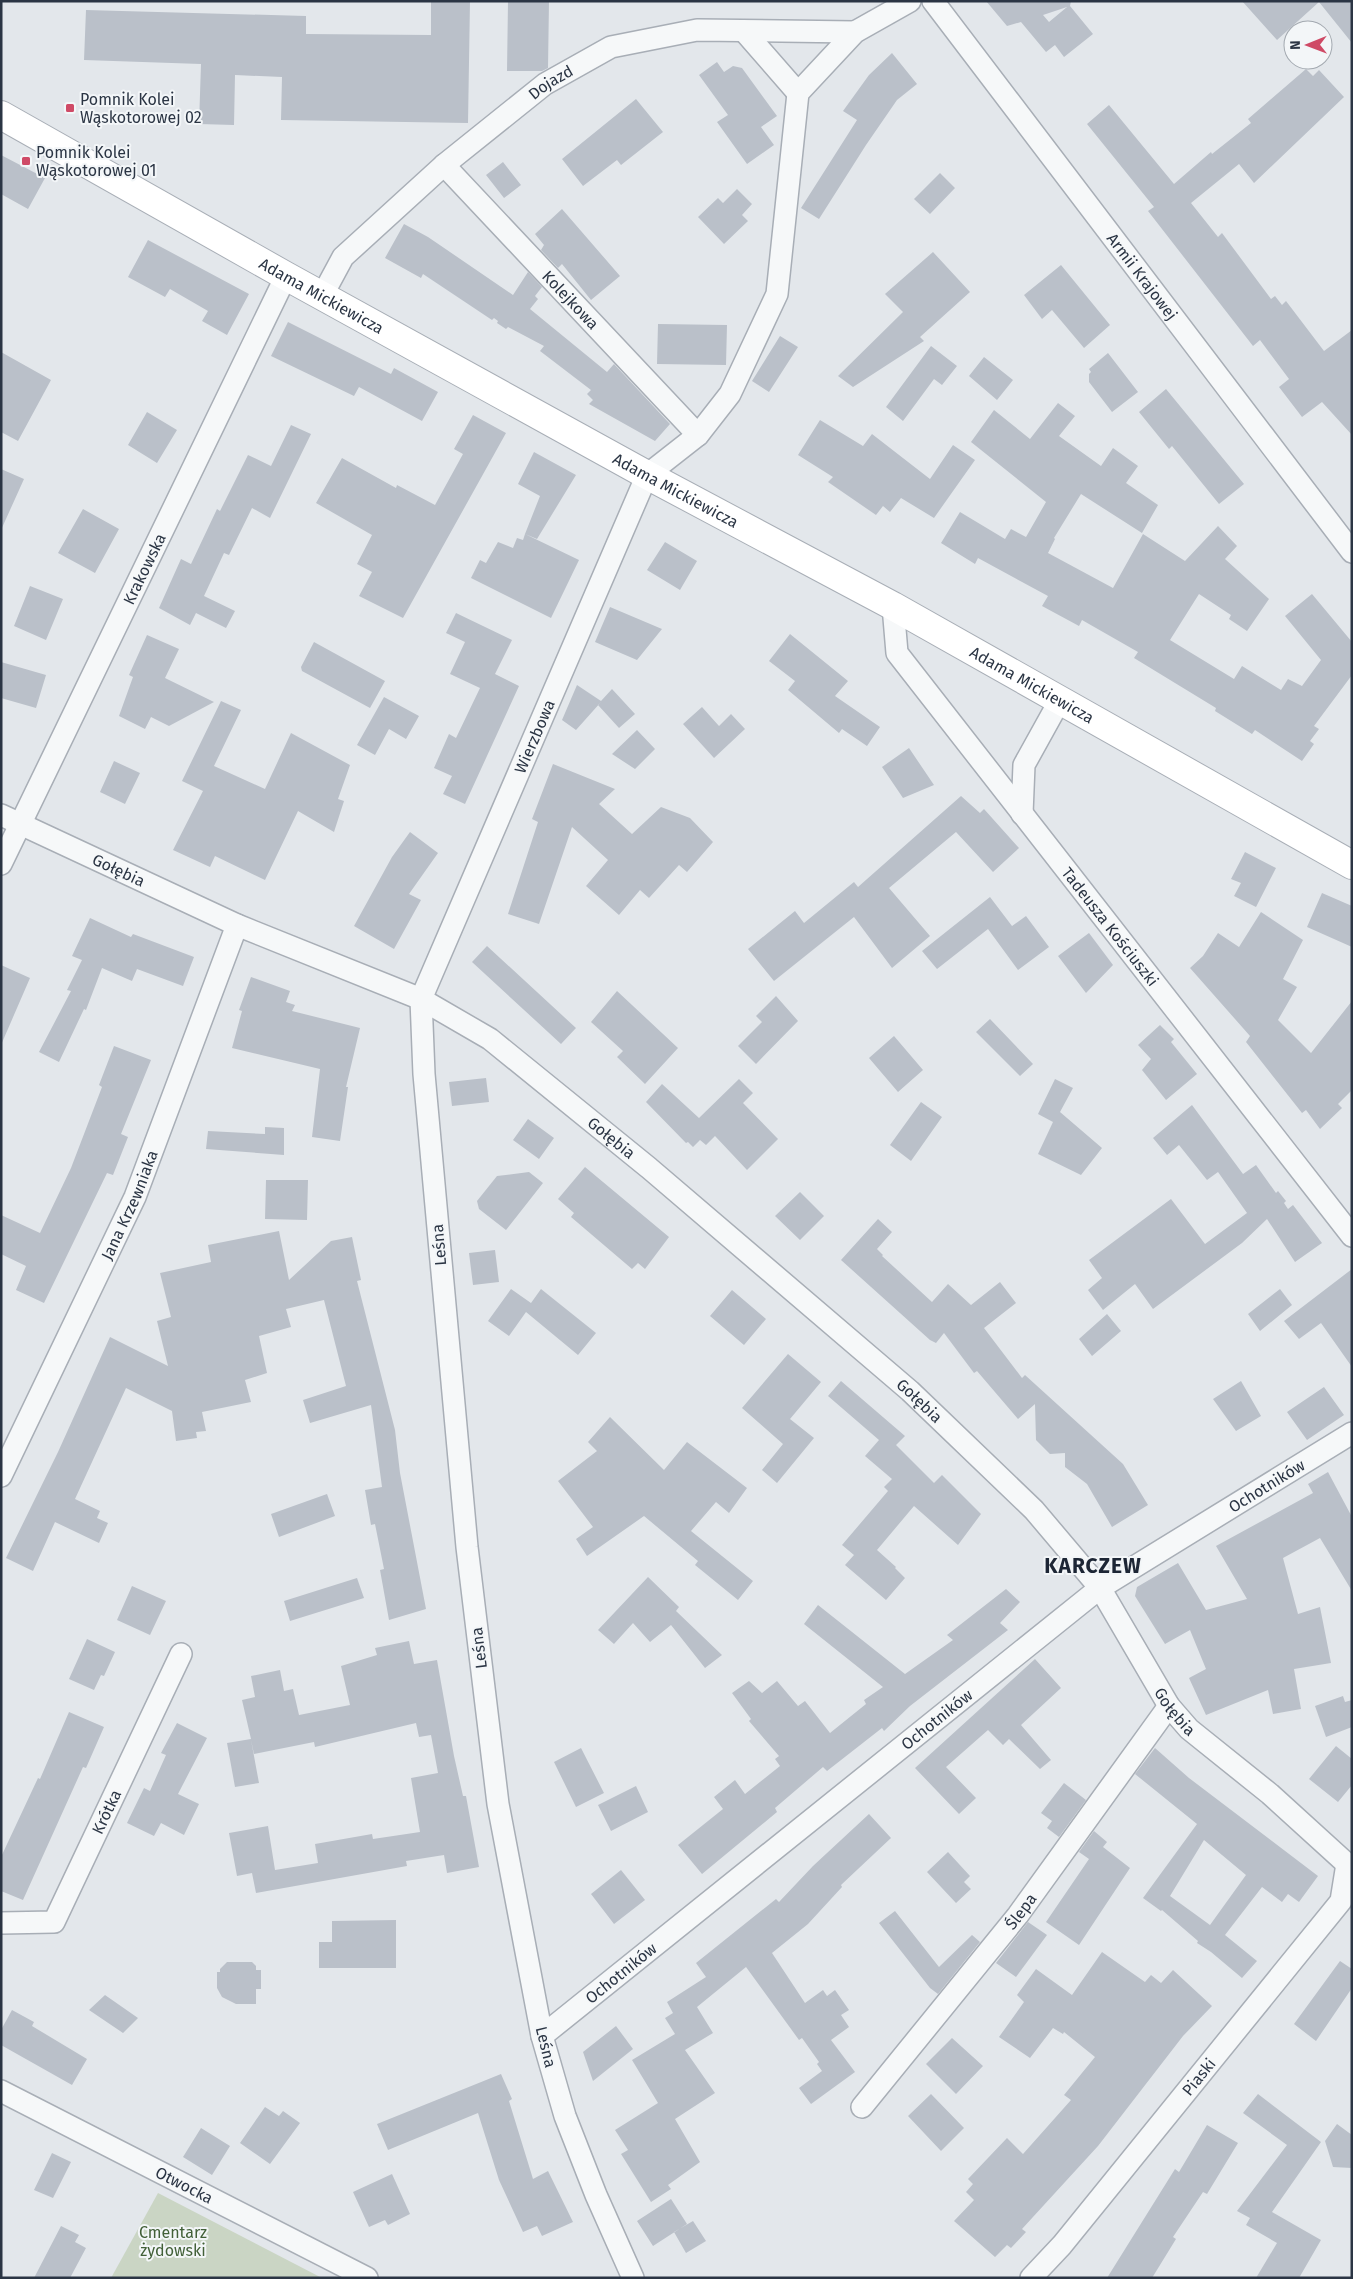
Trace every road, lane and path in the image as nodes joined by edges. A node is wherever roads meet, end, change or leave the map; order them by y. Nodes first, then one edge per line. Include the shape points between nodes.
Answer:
1 (910, 1) edge
2 (933, 1) edge
3 (744, 31) junction
4 (855, 32) junction
5 (798, 93) junction
6 (1, 115) edge
7 (444, 165) junction
8 (286, 276) junction
9 (322, 296) junction
10 (698, 435) junction
11 (647, 475) junction
12 (1352, 552) edge
13 (893, 606) junction
14 (1060, 700) junction
15 (1022, 814) junction
16 (11, 820) edge
17 (1, 864) edge
18 (1352, 865) edge
19 (237, 925) junction
20 (421, 999) junction
21 (1352, 1236) edge
22 (1352, 1433) edge
23 (1, 1476) edge
24 (1100, 1588) junction
25 (182, 1654) dead end
26 (1169, 1706) junction
27 (1350, 1864) edge
28 (1, 1923) edge
29 (542, 2036) junction
30 (1, 2091) edge
31 (862, 2107) dead end
32 (367, 2278) edge
33 (633, 2278) edge
34 (1031, 2278) edge

1 - 4 street, Dojazd
2 - 12 street, Armii Krajowej
3 - 4 street, Dojazd
3 - 5 street
3 - 7 street, Dojazd via 697,30 611,47 545,84
4 - 5 street, Dojazd
5 - 10 street via 777,294 730,394
6 - 8 main road, Adama Mickiewicza
7 - 9 street, Dojazd via 343,256
7 - 10 street, Kolejkowa
8 - 9 main road, Adama Mickiewicza
8 - 16 street, Krakowska
9 - 11 main road, Adama Mickiewicza
10 - 11 street
11 - 13 main road, Adama Mickiewicza
11 - 20 street, Wierzbowa
13 - 14 main road, Adama Mickiewicza
13 - 15 street, Tadeusza Kościuszki via 897,653
14 - 15 street via 1024,765
14 - 18 main road, Adama Mickiewicza
15 - 21 street, Tadeusza Kościuszki
16 - 17 street, Krakowska
16 - 19 street, Gołębia
19 - 20 street, Gołębia
19 - 23 street, Jana Krzewniaka via 135,1197
20 - 24 street, Gołębia via 490,1039 649,1168 903,1385 1034,1510
20 - 29 street, Leśna via 423,1064 468,1556 498,1804
22 - 24 street, Ochotników
24 - 26 street, Gołębia
24 - 29 street, Ochotników
25 - 28 street, Krótka via 54,1922
26 - 27 street, Gołębia via 1190,1730
26 - 31 street, Ślepa via 1018,1915
27 - 34 street, Piaski via 1341,1901 1062,2245
29 - 33 street, Leśna via 565,2116
30 - 32 street, Otwocka

